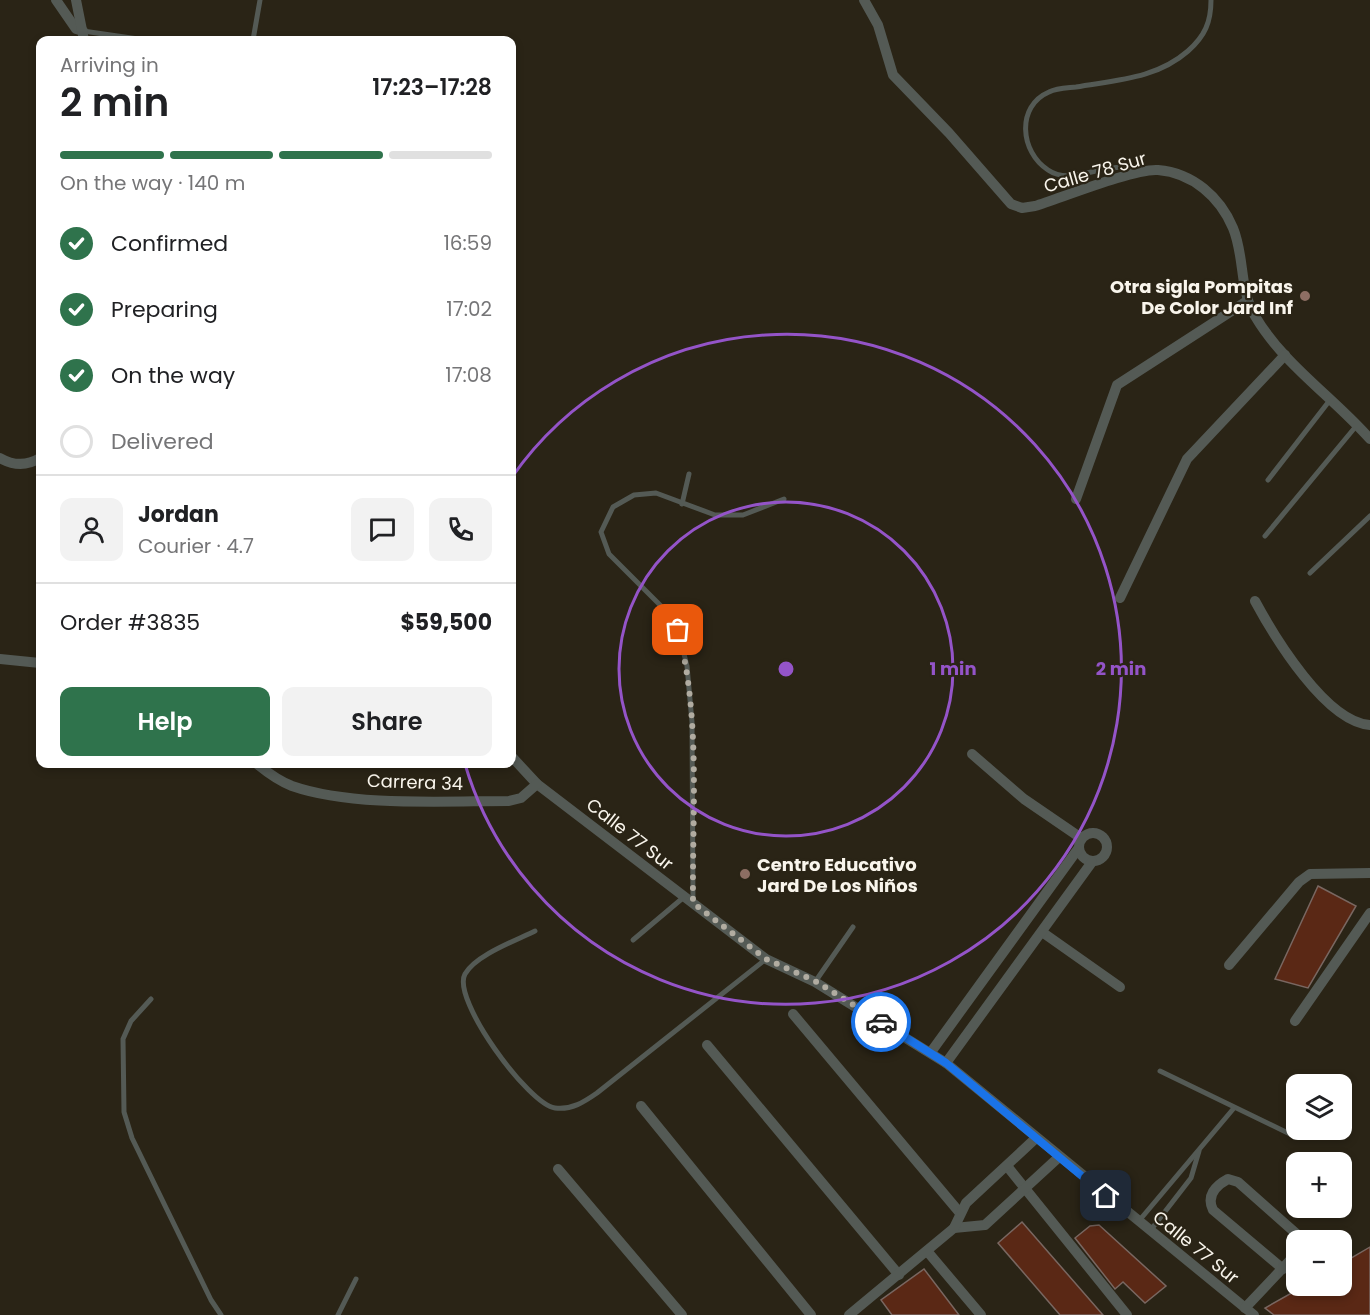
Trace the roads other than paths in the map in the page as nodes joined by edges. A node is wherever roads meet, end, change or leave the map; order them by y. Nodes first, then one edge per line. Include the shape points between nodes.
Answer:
1 (56, 0) edge
2 (76, 0) edge
3 (260, 0) edge
4 (864, 0) edge
5 (1211, 0) edge
6 (82, 36) edge
7 (83, 36) edge
8 (254, 36) edge
9 (1138, 173) junction
10 (1247, 301) junction
11 (1285, 355) junction
12 (1331, 399) junction
13 (1358, 425) junction
14 (1370, 439) edge
15 (0, 458) edge
16 (36, 461) edge
17 (689, 474) dead end
18 (1268, 480) dead end
19 (784, 499) dead end
20 (1076, 499) dead end
21 (682, 504) junction
22 (1370, 516) edge
23 (1265, 536) dead end
24 (1310, 573) dead end
25 (1120, 598) dead end
26 (1255, 602) dead end
27 (0, 659) edge
28 (36, 663) edge
29 (1370, 725) edge
30 (972, 754) dead end
31 (516, 760) edge
32 (262, 768) edge
33 (537, 784) junction
34 (1079, 843) junction
35 (1092, 862) junction
36 (1370, 873) edge
37 (689, 900) junction
38 (1370, 913) edge
39 (853, 927) dead end
40 (535, 931) dead end
41 (1042, 932) junction
42 (633, 940) dead end
43 (766, 959) junction
44 (1229, 965) dead end
45 (815, 981) junction
46 (1120, 987) dead end
47 (152, 999) dead end
48 (793, 1014) dead end
49 (1295, 1021) dead end
50 (707, 1045) dead end
51 (931, 1052) junction
52 (946, 1063) junction
53 (1160, 1071) dead end
54 (641, 1106) dead end
55 (1234, 1108) junction
56 (1286, 1132) edge
57 (1036, 1138) junction
58 (1199, 1150) junction
59 (1059, 1157) junction
60 (1006, 1166) junction
61 (558, 1168) dead end
62 (1025, 1189) junction
63 (960, 1213) junction
64 (1138, 1221) junction
65 (954, 1228) junction
66 (1292, 1230) edge
67 (1150, 1231) junction
68 (927, 1251) junction
69 (1286, 1265) edge
70 (1282, 1269) junction
71 (899, 1275) junction
72 (356, 1279) dead end
73 (862, 1305) junction
74 (1249, 1312) edge
75 (221, 1315) edge
76 (338, 1315) edge
77 (682, 1315) edge
78 (811, 1315) edge
79 (849, 1315) edge
80 (870, 1315) edge
81 (981, 1315) edge
82 (1127, 1315) edge

1 - 6 street
2 - 7 street
3 - 8 lane
4 - 9 street, Calle 78 Sur via 878,25 893,75 1011,204 1022,208 1035,206
5 - 9 lane via 1211,20 1198,42 1175,62 1152,74 1050,91 1033,102 1025,124 1026,139 1034,157 1049,171 1070,176 1121,167
9 - 10 street, Calle 78 Sur via 1171,173 1211,191 1233,227
10 - 11 street, Calle 78 Sur
10 - 20 street via 1118,385
11 - 12 street, Calle 78 Sur
11 - 25 street via 1187,459
12 - 13 street, Calle 78 Sur
12 - 18 lane
13 - 14 street, Calle 78 Sur
13 - 23 lane
15 - 16 street via 29,465
17 - 21 lane
19 - 21 lane via 743,515 715,515
21 - 37 lane via 656,493 634,495 613,507 601,532 609,554 663,608 678,630 687,666 692,722
22 - 24 lane
26 - 29 street via 1284,652 1334,710
27 - 28 street
30 - 34 street
31 - 33 street, Calle 77 Sur
32 - 33 street, Carrera 34 via 291,785 353,797 509,801 521,798
33 - 37 street, Calle 77 Sur
34 - 35 street via 1080,855
34 - 35 street via 1094,832 1106,841 1105,855
34 - 51 street
35 - 41 street
36 - 44 street via 1310,874
37 - 42 lane
37 - 43 street, Calle 77 Sur
38 - 49 street
39 - 45 lane
40 - 43 lane via 475,962 464,975 462,989 472,1016 519,1079 538,1100 554,1108 577,1106 597,1093
41 - 46 street
41 - 52 street
43 - 45 street, Calle 77 Sur
45 - 51 street, Calle 77 Sur
47 - 75 lane via 131,1021 123,1039 124,1112 132,1138
48 - 63 street
50 - 71 street
51 - 52 street, Calle 77 Sur
52 - 57 street, Calle 77 Sur
53 - 55 lane
54 - 78 street
55 - 56 lane
55 - 58 lane
57 - 59 street, Calle 77 Sur
57 - 60 street
58 - 64 lane
58 - 67 lane via 1191,1178
59 - 62 street
59 - 64 street, Calle 77 Sur
60 - 62 street
60 - 63 street
61 - 77 street
62 - 65 street via 985,1225
62 - 82 street
63 - 65 street
64 - 67 street, Calle 77 Sur
65 - 68 street
66 - 70 street via 1238,1182 1228,1179 1211,1193 1209,1202 1213,1210
67 - 74 street, Calle 77 Sur
68 - 71 street
68 - 81 street
69 - 70 street
70 - 74 street
71 - 73 street
72 - 76 lane
73 - 79 street
73 - 80 street

